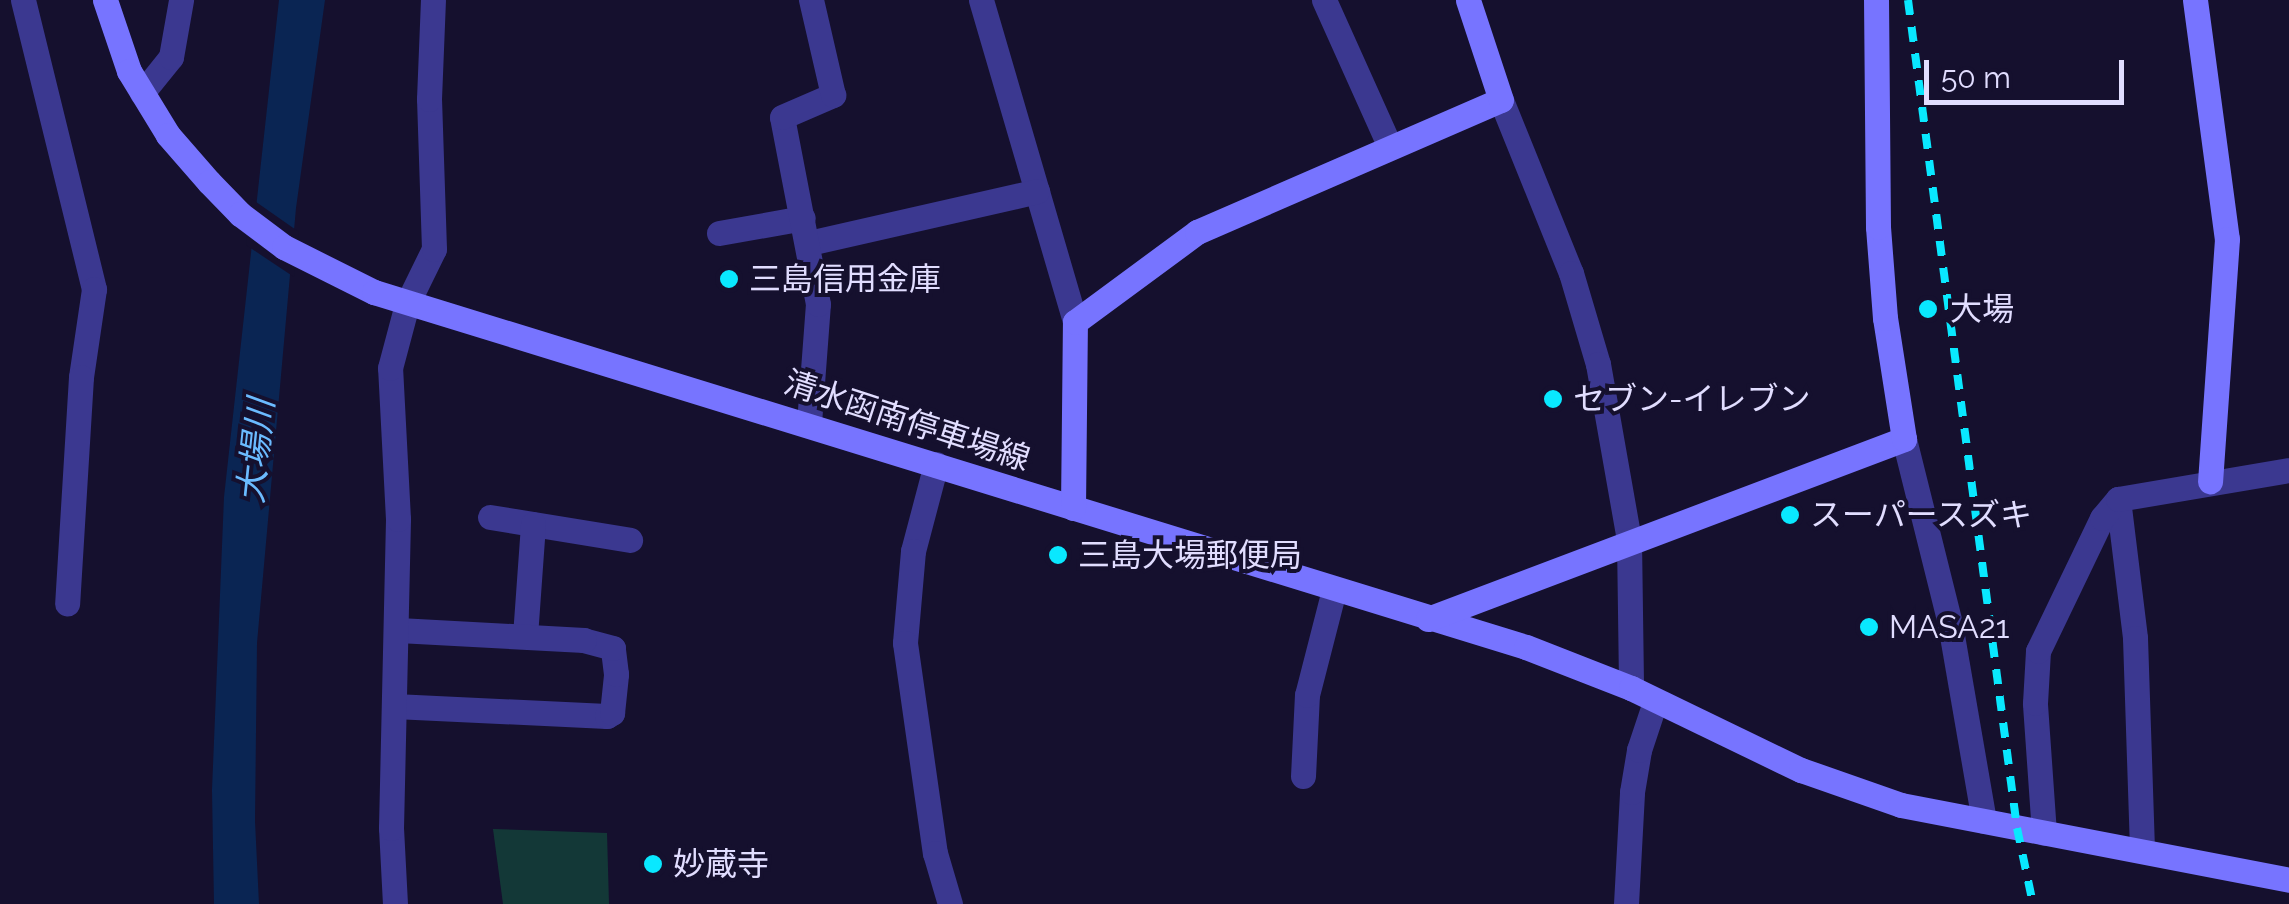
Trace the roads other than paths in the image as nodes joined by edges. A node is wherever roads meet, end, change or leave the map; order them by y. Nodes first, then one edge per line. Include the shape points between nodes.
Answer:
1 (23, 0) edge
2 (105, 0) edge
3 (181, 0) edge
4 (433, 0) edge
5 (811, 0) edge
6 (981, 0) edge
7 (1324, 0) edge
8 (1468, 0) edge
9 (1876, 0) edge
10 (2195, 0) edge
11 (142, 93) junction
12 (1501, 100) junction
13 (1390, 147) junction
14 (1037, 191) junction
15 (806, 230) junction
16 (720, 233) dead end
17 (408, 304) junction
18 (1076, 322) junction
19 (808, 423) junction
20 (1904, 439) junction
21 (936, 464) junction
22 (2289, 470) edge
23 (2210, 482) junction
24 (2118, 499) junction
25 (1073, 508) junction
26 (490, 517) dead end
27 (533, 524) junction
28 (630, 540) dead end
29 (1630, 540) junction
30 (1334, 590) junction
31 (67, 604) dead end
32 (1428, 619) junction
33 (398, 630) junction
34 (525, 636) junction
35 (1631, 688) junction
36 (1655, 702) junction
37 (394, 706) junction
38 (1303, 776) dead end
39 (1984, 821) junction
40 (2044, 832) junction
41 (2142, 850) junction
42 (2289, 880) edge
43 (396, 904) edge
44 (950, 904) edge
45 (1626, 904) edge

1 - 31 street via 94,289 81,377
2 - 11 street, 清水函南停車場線
3 - 11 street via 171,57
4 - 17 street via 428,99 434,249
5 - 15 street via 833,95 782,117
6 - 14 street
7 - 13 street
8 - 12 street
9 - 20 street via 1878,227
10 - 23 street via 2227,239
11 - 17 street, 清水函南停車場線 via 168,134 240,214 284,247
12 - 13 street
12 - 29 street via 1582,304
13 - 18 street via 1197,232
14 - 15 street
14 - 18 street
15 - 16 street
15 - 19 street via 818,304
17 - 19 street, 清水函南停車場線
17 - 33 street via 390,368
18 - 25 street, 清水函南停車場線
19 - 21 street, 清水函南停車場線
20 - 29 street
20 - 39 street via 1950,624
21 - 25 street, 清水函南停車場線
21 - 44 street via 913,551 906,642 935,853
22 - 23 street
23 - 24 street
24 - 40 street via 2102,518 2038,651
24 - 41 street via 2136,638
25 - 30 street
26 - 27 street
27 - 28 street
27 - 34 street
29 - 32 street
29 - 35 street
30 - 32 street
30 - 38 street via 1307,695
32 - 35 street
33 - 34 street
33 - 37 street
34 - 37 street via 613,648 612,713
35 - 36 street
36 - 39 street via 1841,786
36 - 45 street via 1632,792
37 - 43 street
39 - 40 street
40 - 41 street
41 - 42 street

